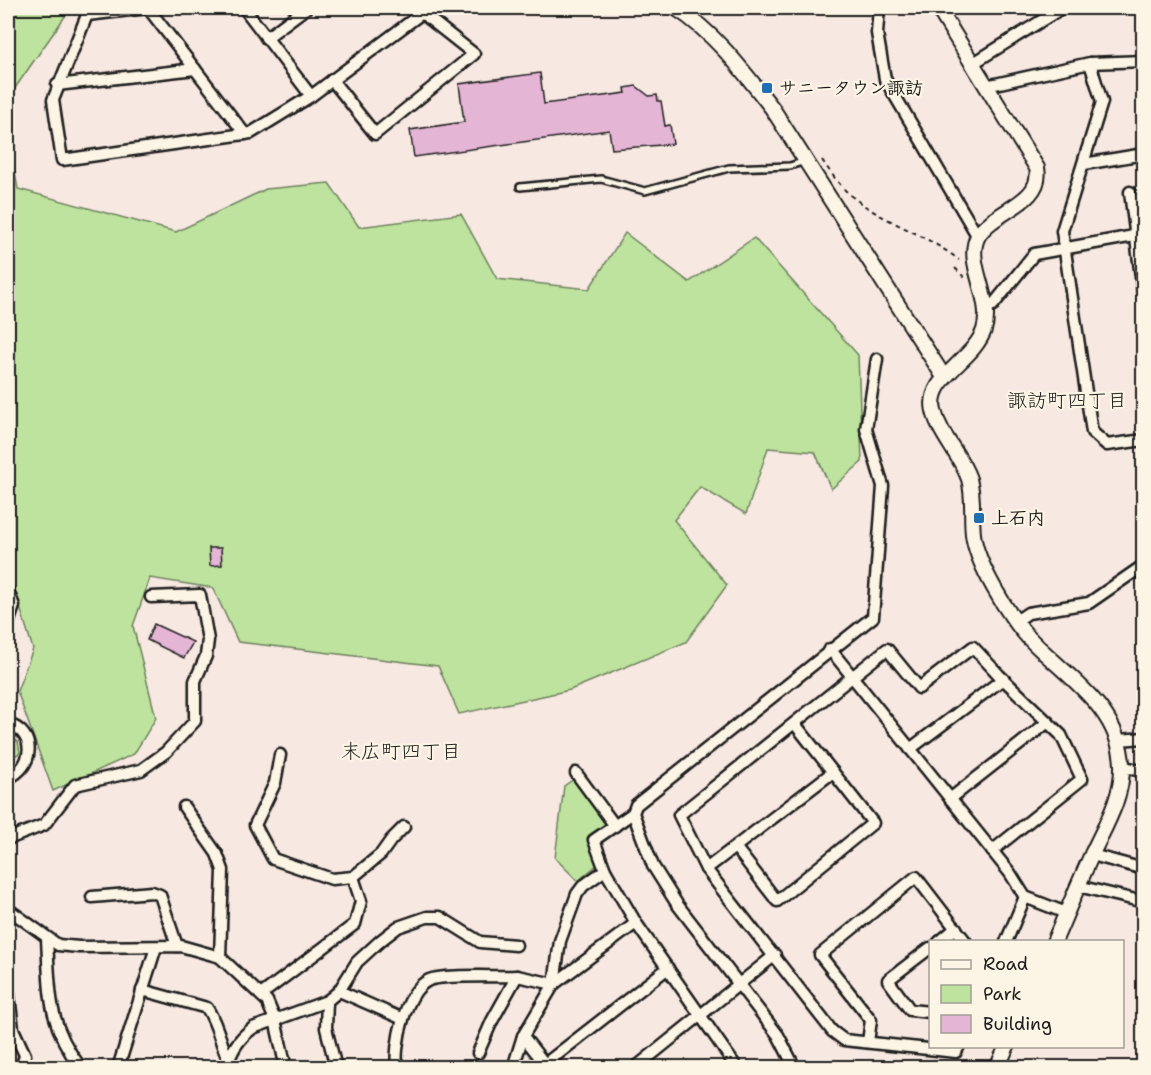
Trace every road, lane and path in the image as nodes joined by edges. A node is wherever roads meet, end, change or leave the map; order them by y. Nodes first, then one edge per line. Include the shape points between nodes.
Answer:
1 (148, 8) edge
2 (243, 8) edge
3 (306, 8) edge
4 (676, 8) edge
5 (879, 8) edge
6 (938, 8) edge
7 (1062, 8) edge
8 (421, 10) edge
9 (87, 11) edge
10 (266, 38) junction
11 (1143, 61) edge
12 (1090, 63) junction
13 (972, 64) junction
14 (195, 69) junction
15 (332, 80) junction
16 (57, 85) junction
17 (986, 86) junction
18 (311, 96) junction
19 (244, 134) junction
20 (1143, 154) edge
21 (822, 159) dead end
22 (807, 160) junction
23 (1084, 164) junction
24 (520, 187) dead end
25 (1130, 192) dead end
26 (1134, 236) junction
27 (978, 237) junction
28 (1066, 248) junction
29 (958, 260) dead end
30 (956, 268) dead end
31 (968, 281) dead end
32 (1143, 300) edge
33 (987, 306) junction
34 (877, 358) dead end
35 (944, 377) junction
36 (1143, 440) edge
37 (1143, 565) edge
38 (8, 591) edge
39 (152, 597) dead end
40 (1016, 621) junction
41 (8, 624) edge
42 (830, 649) junction
43 (852, 676) junction
44 (1003, 679) junction
45 (1048, 722) junction
46 (8, 724) edge
47 (795, 724) junction
48 (1143, 737) edge
49 (1119, 740) junction
50 (910, 749) junction
51 (280, 755) dead end
52 (1122, 766) junction
53 (833, 772) junction
54 (1143, 772) edge
55 (576, 773) dead end
56 (8, 778) edge
57 (950, 799) junction
58 (184, 807) dead end
59 (633, 813) junction
60 (615, 826) junction
61 (404, 827) dead end
62 (8, 839) edge
63 (736, 848) junction
64 (992, 851) junction
65 (1092, 855) junction
66 (706, 869) junction
67 (1143, 869) edge
68 (605, 870) junction
69 (352, 877) junction
70 (1078, 886) junction
71 (92, 897) dead end
72 (1025, 897) junction
73 (1143, 902) edge
74 (8, 909) edge
75 (1066, 913) junction
76 (636, 923) junction
77 (956, 928) junction
78 (47, 939) junction
79 (941, 940) edge
80 (965, 940) edge
81 (1007, 940) edge
82 (1055, 940) edge
83 (516, 945) dead end
84 (177, 946) junction
85 (156, 947) junction
86 (929, 949) edge
87 (775, 955) junction
88 (220, 957) junction
89 (668, 968) junction
90 (517, 976) junction
91 (554, 984) junction
92 (739, 985) junction
93 (8, 987) edge
94 (142, 990) junction
95 (339, 991) junction
96 (262, 994) junction
97 (327, 1001) junction
98 (929, 1012) edge
99 (700, 1016) junction
100 (403, 1019) junction
101 (276, 1020) junction
102 (523, 1036) junction
103 (868, 1042) junction
104 (958, 1048) edge
105 (1007, 1048) edge
106 (478, 1053) dead end
107 (227, 1064) edge
108 (547, 1066) edge
109 (21, 1068) edge
110 (81, 1068) edge
111 (118, 1068) edge
112 (286, 1068) edge
113 (336, 1068) edge
114 (397, 1068) edge
115 (513, 1068) edge
116 (635, 1068) edge
117 (737, 1068) edge
118 (795, 1068) edge
119 (998, 1068) edge

1 - 9 street
1 - 14 street
2 - 10 street
3 - 10 street
4 - 22 street via 714,39 743,70
5 - 27 street via 877,33 885,79
6 - 13 street
7 - 13 street
8 - 15 street
8 - 15 street via 474,54 375,134
9 - 16 street
10 - 18 street
11 - 12 street
12 - 17 street
12 - 23 street via 1102,102
13 - 17 street
14 - 16 street
14 - 19 street
15 - 18 street
16 - 19 street via 53,100 62,160
17 - 27 street via 1037,168 1038,177 1031,192
18 - 19 street
20 - 23 street
21 - 29 path via 836,180 858,201 941,246
22 - 24 lane via 796,165 723,169 645,191 601,178
22 - 35 street
23 - 28 street via 1062,231
25 - 26 street
26 - 28 street
26 - 32 street
27 - 33 street via 975,255
28 - 33 street via 1034,254 993,305
28 - 36 street via 1092,432 1107,445
30 - 31 path
33 - 35 street via 980,339
34 - 42 street via 866,429 883,486 873,617
35 - 40 street via 937,386 933,408 969,480 972,533 978,555
37 - 40 street via 1089,603 1028,613
38 - 41 street via 14,606
39 - 62 street via 200,595 208,640 195,681 195,722 166,752 141,770 75,785 44,825
40 - 49 street via 1103,711
42 - 43 street
42 - 59 street via 636,805
43 - 44 street via 887,649 919,688 973,647
43 - 47 street
43 - 50 street
44 - 45 street
44 - 50 street
45 - 57 street
45 - 64 street via 1061,735 1082,779
46 - 56 street via 24,735 29,752 24,768
47 - 53 street
47 - 66 street via 679,815
48 - 49 street
49 - 52 street
50 - 57 street
51 - 69 street via 275,783 255,825 273,859 332,879
52 - 54 street
52 - 65 street via 1117,799
53 - 63 street
53 - 63 street via 873,823 777,901
55 - 60 street
57 - 64 street
58 - 88 street via 217,854 223,870
59 - 60 street
59 - 92 street via 653,866
60 - 68 street via 594,840
61 - 69 street via 381,854
63 - 66 street
64 - 72 street
65 - 67 street
65 - 70 street
66 - 87 street
68 - 76 street
68 - 91 street via 577,894 560,941
69 - 96 street via 361,901 355,924
70 - 73 street
70 - 75 street
71 - 84 street via 152,892 160,895
72 - 75 street
72 - 81 street
74 - 78 street
75 - 82 street
76 - 89 street
76 - 91 street
77 - 79 street
77 - 80 street
77 - 103 street via 916,877 820,955 871,1020
78 - 85 street via 58,945 79,947
78 - 110 street via 54,1020
83 - 95 street via 480,942 440,917 427,917 398,927 380,941 357,962
84 - 85 street
84 - 88 street
85 - 94 street
86 - 98 street via 888,980 910,1010
87 - 92 street
87 - 103 street via 832,1031 844,1040
88 - 96 street
89 - 99 street
89 - 108 street
90 - 91 street
90 - 100 street via 429,980 416,990
90 - 106 street
91 - 102 street
92 - 99 street
92 - 118 street via 778,1035
93 - 109 street via 13,1029 25,1055
94 - 107 street via 207,1008 217,1024
94 - 111 street
95 - 97 street
95 - 100 street
96 - 101 street
97 - 101 street
97 - 113 street via 326,1028
99 - 116 street
99 - 117 street
100 - 114 street via 395,1053
101 - 107 street via 244,1035
101 - 112 street
102 - 108 street
102 - 115 street
103 - 104 street via 956,1052
105 - 119 street

